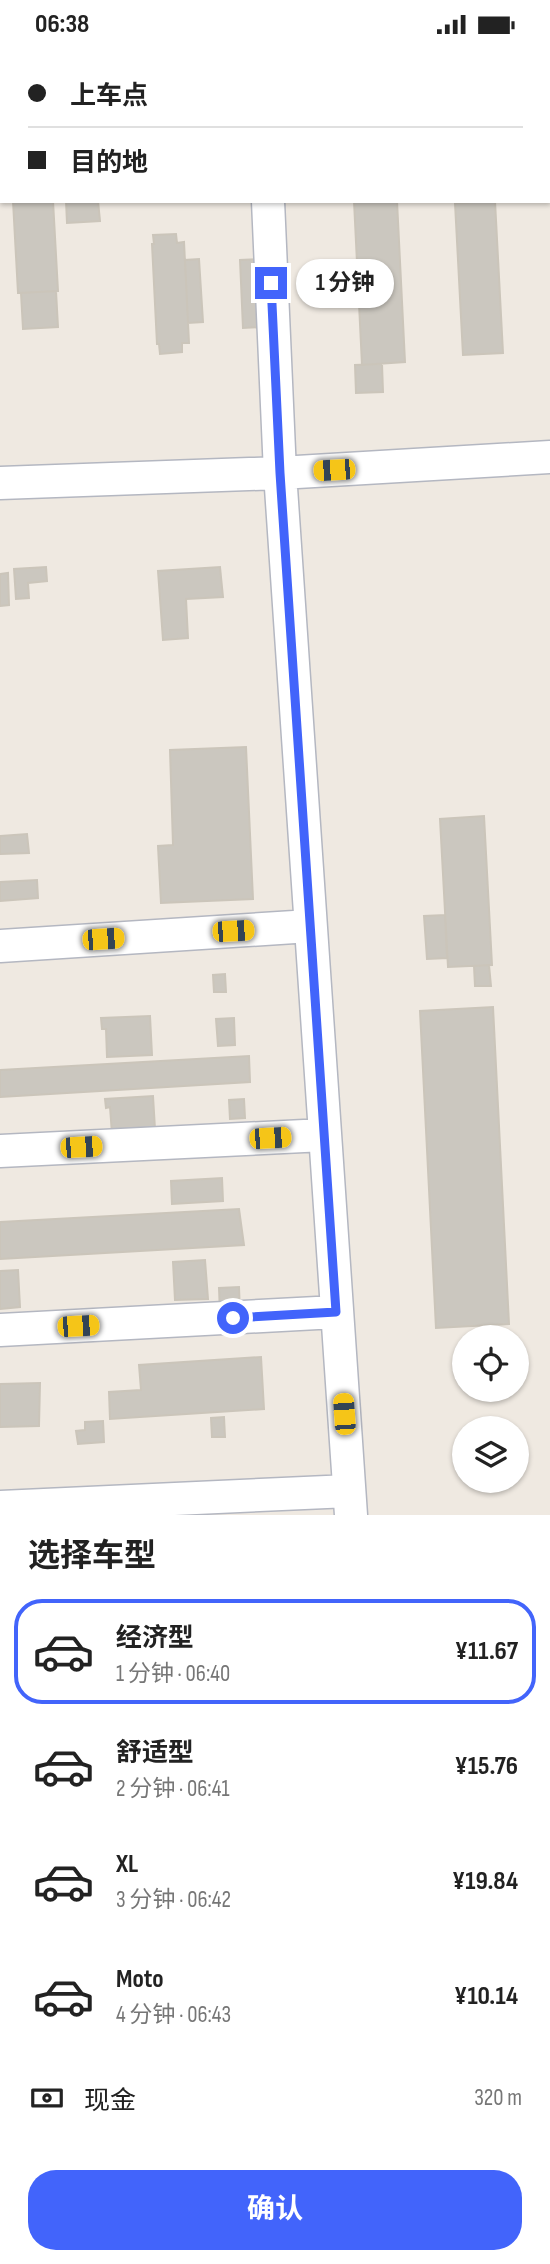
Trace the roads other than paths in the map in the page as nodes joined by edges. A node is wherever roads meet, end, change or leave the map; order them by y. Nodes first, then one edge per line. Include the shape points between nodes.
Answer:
1 (268, 203) edge
2 (550, 457) edge
3 (280, 473) junction
4 (0, 483) edge
5 (310, 926) junction
6 (0, 946) edge
7 (324, 1135) junction
8 (0, 1151) edge
9 (336, 1312) junction
10 (0, 1330) edge
11 (350, 1503) edge
12 (8, 1510) edge

1 - 3 street
2 - 3 street
3 - 4 street
3 - 5 street
5 - 6 street
5 - 7 street
7 - 8 street
7 - 9 street
9 - 10 street
9 - 11 street
11 - 12 street

